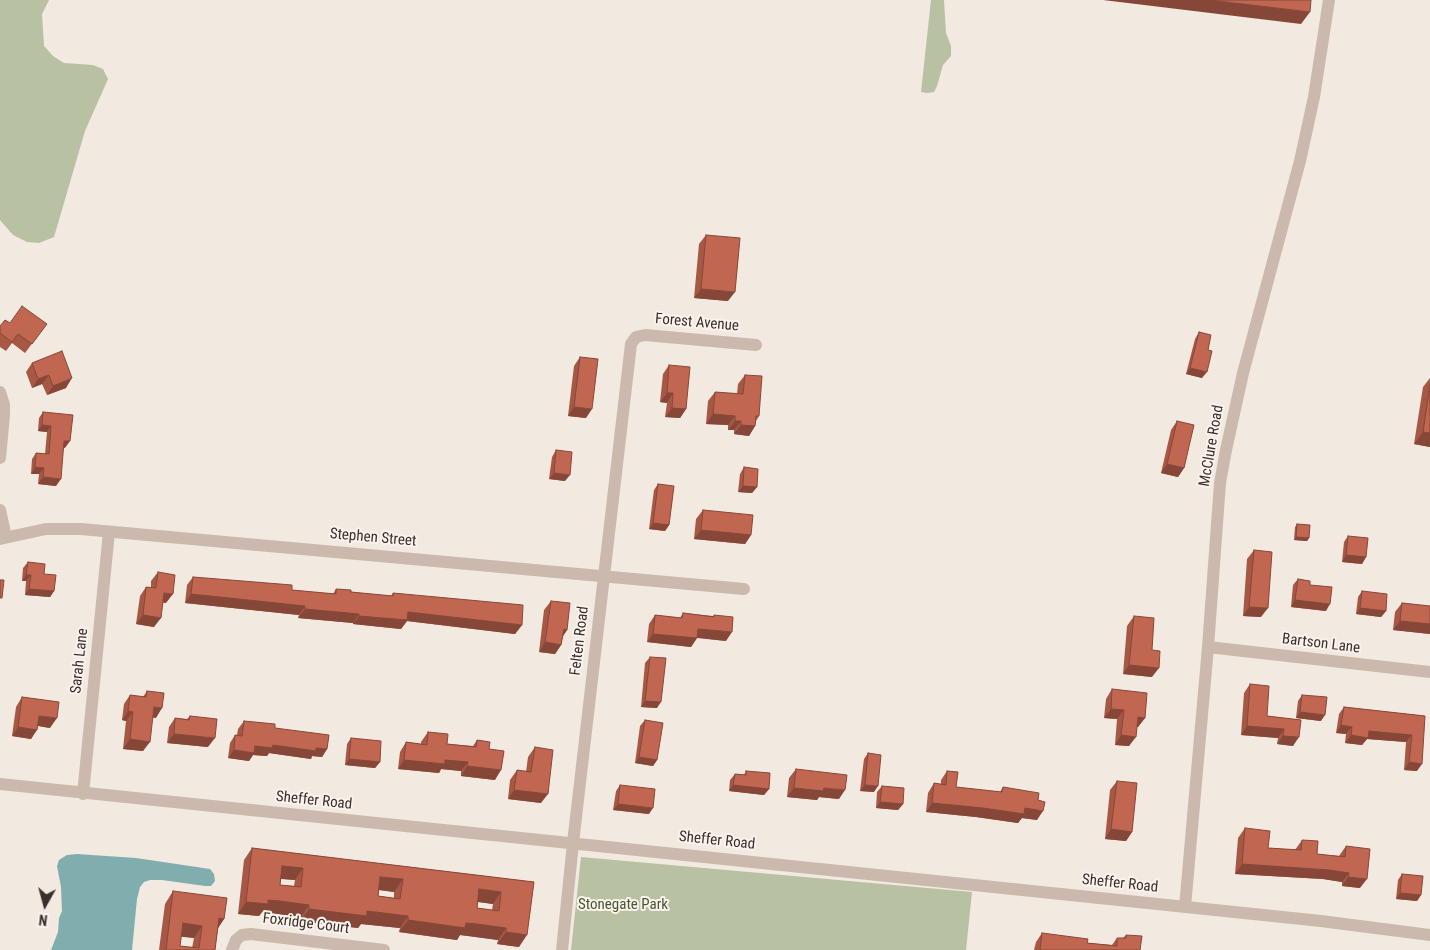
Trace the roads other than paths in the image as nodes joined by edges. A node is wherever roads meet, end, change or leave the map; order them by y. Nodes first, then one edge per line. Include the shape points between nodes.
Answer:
1 (1329, 0) edge
2 (636, 337) joint
3 (756, 345) dead end
4 (0, 392) edge
5 (0, 458) edge
6 (0, 510) edge
7 (109, 532) junction
8 (3, 538) edge
9 (605, 575) junction
10 (744, 589) dead end
11 (1208, 647) junction
12 (1430, 672) edge
13 (0, 784) edge
14 (83, 794) junction
15 (573, 842) junction
16 (1185, 907) junction
17 (1430, 935) edge
18 (339, 947) edge
19 (232, 950) edge
20 (384, 950) edge
21 (562, 950) edge

1 - 11 street, McClure Road via 1300,161 1242,373 1226,450 1220,484
2 - 3 street, Forest Avenue via 645,335
2 - 9 street, Felten Road via 632,344
4 - 5 street via 4,415
6 - 8 street
7 - 8 street, Stephen Street via 46,529
7 - 9 street, Stephen Street
7 - 14 street, Sarah Lane
9 - 10 street, Stephen Street
9 - 15 street, Felten Road
11 - 12 street, Bartson Lane
11 - 16 street, McClure Road
13 - 14 street, Sheffer Road
14 - 15 street, Sheffer Road
15 - 16 street, Sheffer Road
15 - 21 street, Felten Road
16 - 17 street, Sheffer Road
18 - 19 street, Foxridge Court via 251,934 236,940
18 - 20 street, Foxridge Court

